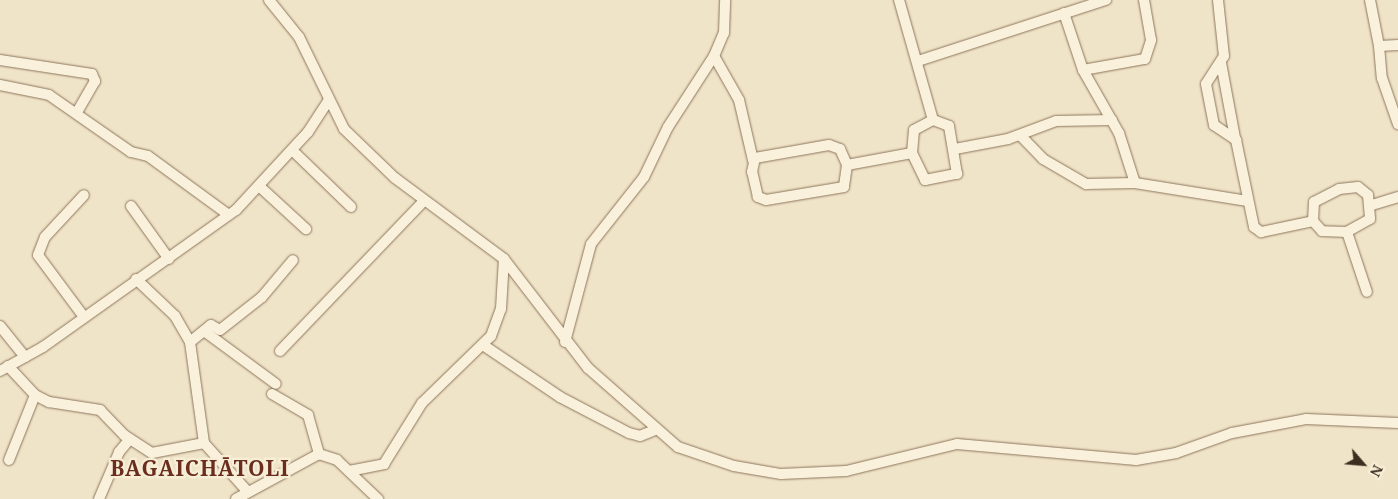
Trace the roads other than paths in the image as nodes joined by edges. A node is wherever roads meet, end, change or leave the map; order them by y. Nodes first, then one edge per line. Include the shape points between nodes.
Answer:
1 (269, 0) edge
2 (725, 0) edge
3 (899, 0) edge
4 (1106, 0) edge
5 (1144, 0) edge
6 (1218, 0) edge
7 (1370, 0) edge
8 (1064, 13) junction
9 (1398, 44) edge
10 (1379, 46) junction
11 (714, 56) junction
12 (0, 60) edge
13 (918, 61) junction
14 (1221, 63) junction
15 (1083, 70) junction
16 (0, 85) edge
17 (328, 101) junction
18 (1395, 102) edge
19 (76, 112) junction
20 (337, 119) junction
21 (318, 120) junction
22 (933, 120) junction
23 (1112, 120) junction
24 (1398, 124) edge
25 (1020, 136) junction
26 (1235, 138) junction
27 (955, 149) junction
28 (292, 150) junction
29 (912, 153) junction
30 (753, 160) junction
31 (847, 165) junction
32 (1135, 183) junction
33 (259, 186) junction
34 (84, 195) dead end
35 (1398, 198) edge
36 (424, 201) junction
37 (1248, 201) junction
38 (1372, 205) junction
39 (131, 206) dead end
40 (351, 207) dead end
41 (229, 215) junction
42 (1313, 221) junction
43 (306, 229) dead end
44 (1347, 232) junction
45 (169, 259) junction
46 (504, 259) junction
47 (293, 260) dead end
48 (136, 279) junction
49 (1367, 292) dead end
50 (84, 317) junction
51 (0, 326) edge
52 (204, 331) junction
53 (190, 342) junction
54 (565, 342) junction
55 (483, 346) junction
56 (280, 351) dead end
57 (25, 357) junction
58 (4, 368) edge
59 (35, 395) junction
60 (1398, 423) edge
61 (655, 430) junction
62 (130, 439) junction
63 (204, 443) junction
64 (319, 454) junction
65 (9, 460) dead end
66 (349, 471) junction
67 (247, 491) junction
68 (99, 499) edge
69 (236, 499) edge
70 (378, 499) edge

1 - 17 street via 299,37
2 - 11 street via 724,33
3 - 13 street
4 - 8 street
5 - 15 street via 1151,40 1145,59
6 - 14 street
7 - 10 street
8 - 13 street
8 - 15 street
9 - 10 street
10 - 18 street via 1382,78
11 - 30 street via 739,100
11 - 54 street via 668,127 644,177 596,234 582,268
12 - 19 street via 92,74 94,84
13 - 22 street
14 - 26 street
14 - 26 street via 1206,82 1213,123
15 - 23 street
16 - 19 street via 42,92
17 - 20 street
17 - 21 street
18 - 24 street
19 - 41 street via 128,150 148,156
20 - 21 street
20 - 36 street
21 - 28 street
22 - 27 street via 949,126
22 - 29 street via 914,130
23 - 25 street via 1056,121
23 - 32 street
25 - 27 street
25 - 32 street via 1043,159 1080,182
26 - 37 street
27 - 29 street via 958,174 931,182 919,176
28 - 33 street
28 - 40 street
29 - 31 street
30 - 31 street via 765,154 829,145 840,149
30 - 31 street via 756,194 766,200 842,188
32 - 37 street
33 - 41 street
33 - 43 street
34 - 50 street via 45,237 38,255
35 - 38 street
36 - 46 street
36 - 56 street
37 - 42 street via 1254,227 1261,232
38 - 42 street via 1358,187 1339,189 1314,202
38 - 44 street via 1370,219
39 - 45 street
41 - 45 street
42 - 44 street via 1331,235
44 - 49 street
45 - 48 street
46 - 54 street
46 - 55 street via 499,319
47 - 52 street via 255,302 220,330 212,324
48 - 50 street
48 - 53 street via 175,316
50 - 57 street
51 - 57 street
52 - 53 street
52 - 64 street via 308,415
53 - 63 street
54 - 61 street
55 - 61 street via 560,397 629,433 640,436
55 - 66 street via 422,403 384,464
57 - 58 street
58 - 59 street
59 - 62 street via 49,402 100,410
59 - 65 street
60 - 61 street via 1306,419 1232,433 1150,459 957,444 846,471 781,474 712,459 678,447
62 - 63 street via 158,454
62 - 68 street via 116,457
63 - 67 street
64 - 66 street
64 - 67 street
66 - 70 street
67 - 69 street

